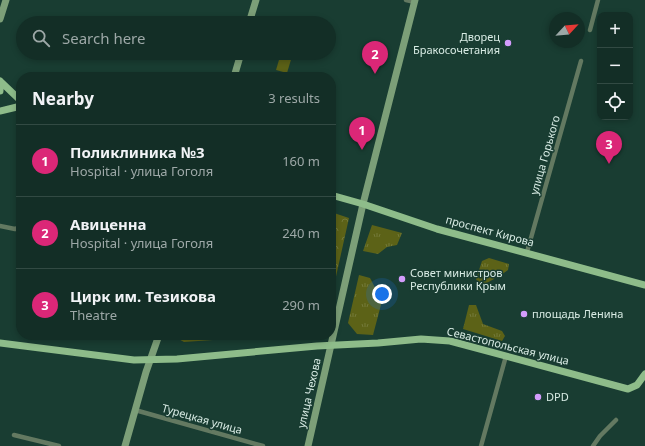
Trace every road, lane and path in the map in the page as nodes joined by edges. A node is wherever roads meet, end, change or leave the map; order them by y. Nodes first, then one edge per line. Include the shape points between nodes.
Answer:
1 (6, 0) edge
2 (256, 0) edge
3 (406, 0) edge
4 (598, 0) edge
5 (415, 1) edge
6 (251, 16) edge
7 (0, 19) edge
8 (590, 30) dead end
9 (239, 60) edge
10 (581, 61) dead end
11 (235, 72) edge
12 (0, 81) edge
13 (0, 91) edge
14 (16, 96) edge
15 (16, 107) edge
16 (0, 111) edge
17 (336, 196) edge
18 (363, 204) junction
19 (0, 226) edge
20 (16, 229) edge
21 (527, 252) junction
22 (645, 285) edge
23 (336, 326) edge
24 (157, 340) edge
25 (333, 340) edge
26 (0, 343) edge
27 (332, 344) junction
28 (506, 356) junction
29 (152, 358) junction
30 (645, 374) edge
31 (135, 410) junction
32 (616, 420) dead end
33 (14, 435) dead end
34 (59, 446) edge
35 (125, 446) edge
36 (263, 446) edge
37 (308, 446) edge
38 (480, 446) edge
39 (593, 446) edge

1 - 7 main road
2 - 6 main road
3 - 5 street
4 - 8 street
5 - 18 main road, улица Чехова
9 - 11 main road
10 - 21 street, улица Горького
12 - 13 main road
12 - 14 main road
15 - 16 main road
17 - 18 main road, проспект Кирова
18 - 21 main road, проспект Кирова via 437,229
18 - 23 main road, улица Чехова
19 - 20 street
21 - 22 main road, проспект Кирова
24 - 29 main road
25 - 27 main road, улица Чехова
26 - 29 main road, Севастопольская улица via 134,360
27 - 28 main road, Севастопольская улица via 421,339 450,341
27 - 29 main road, Севастопольская улица via 177,359
27 - 37 main road, улица Чехова
28 - 30 main road, Севастопольская улица via 628,389 637,385
28 - 38 street
29 - 31 main road
31 - 35 main road
31 - 36 street, Турецкая улица
32 - 39 street
33 - 34 street

